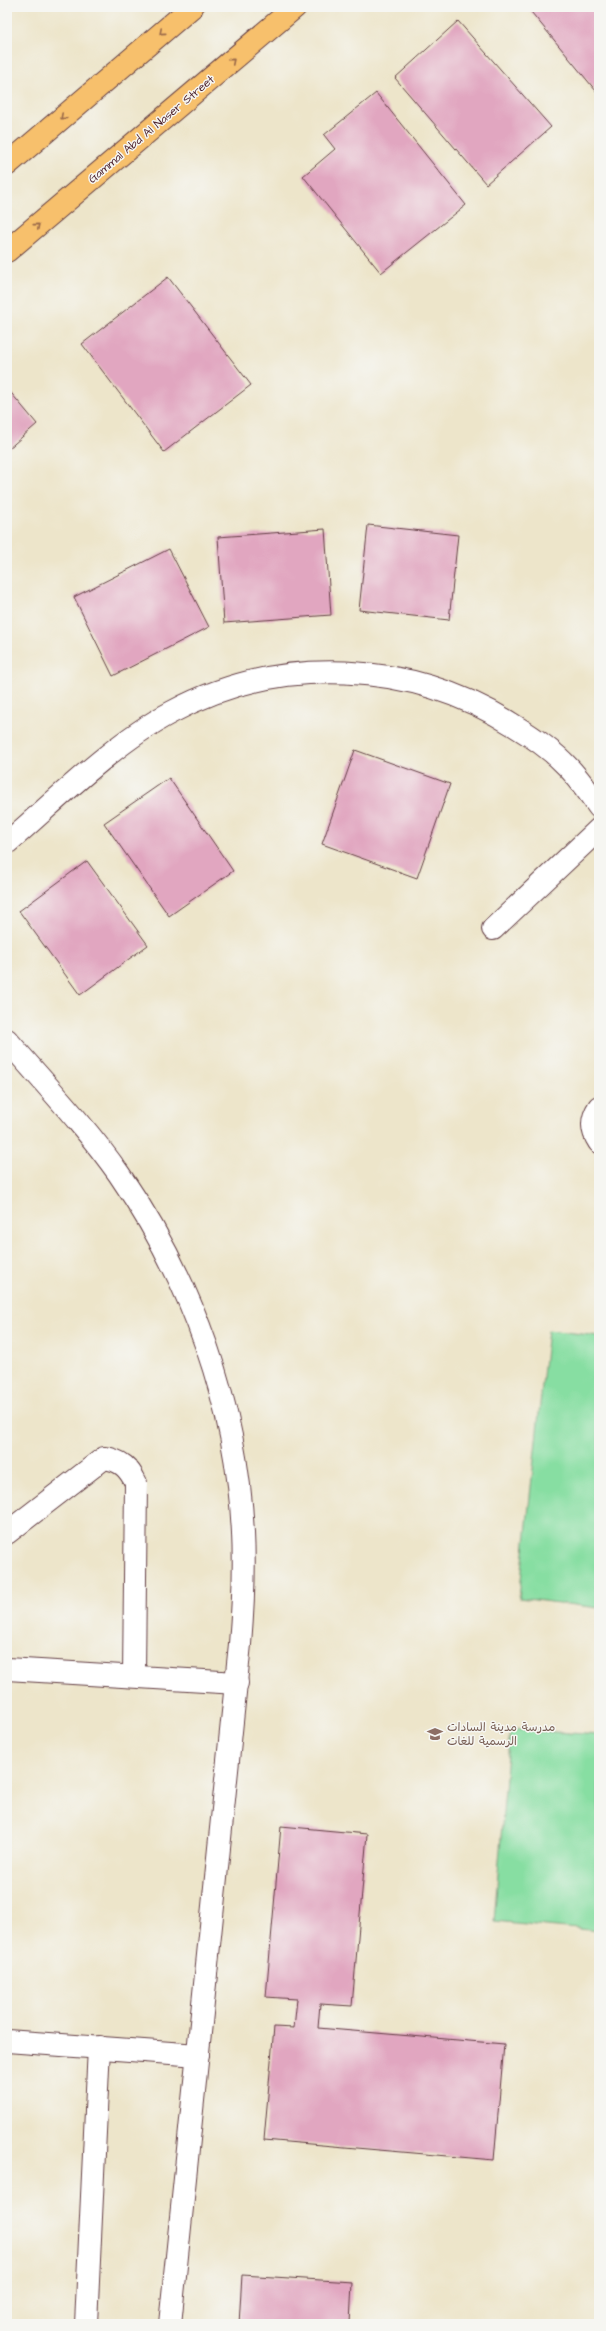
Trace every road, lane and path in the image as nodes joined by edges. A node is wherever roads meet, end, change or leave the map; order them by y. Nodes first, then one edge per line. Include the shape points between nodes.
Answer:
1 (192, 7) edge
2 (295, 7) edge
3 (7, 165) edge
4 (7, 252) edge
5 (599, 807) edge
6 (599, 829) edge
7 (7, 843) edge
8 (494, 929) dead end
9 (7, 1040) edge
10 (599, 1107) edge
11 (599, 1142) edge
12 (7, 1533) edge
13 (7, 1669) edge
14 (134, 1676) junction
15 (236, 1682) junction
16 (7, 2041) edge
17 (99, 2048) junction
18 (198, 2054) junction
19 (86, 2324) edge
20 (170, 2324) edge

1 -> 3 main road
4 -> 2 main road, Gammal Abd Al Naser Street
5 - 7 street via 567,766 535,738 460,696 419,682 377,674 306,672 251,681 210,694 172,712 136,734
6 - 8 street
9 - 15 street via 86,1131 119,1174 148,1219 174,1267 196,1316 229,1422 239,1477 244,1533 244,1589
10 - 11 street via 592,1123
12 - 14 street via 104,1458 122,1463 131,1472 136,1483
13 - 14 street
14 - 15 street
15 - 18 street
16 - 17 street
17 - 18 street
17 - 19 street
18 - 20 street

